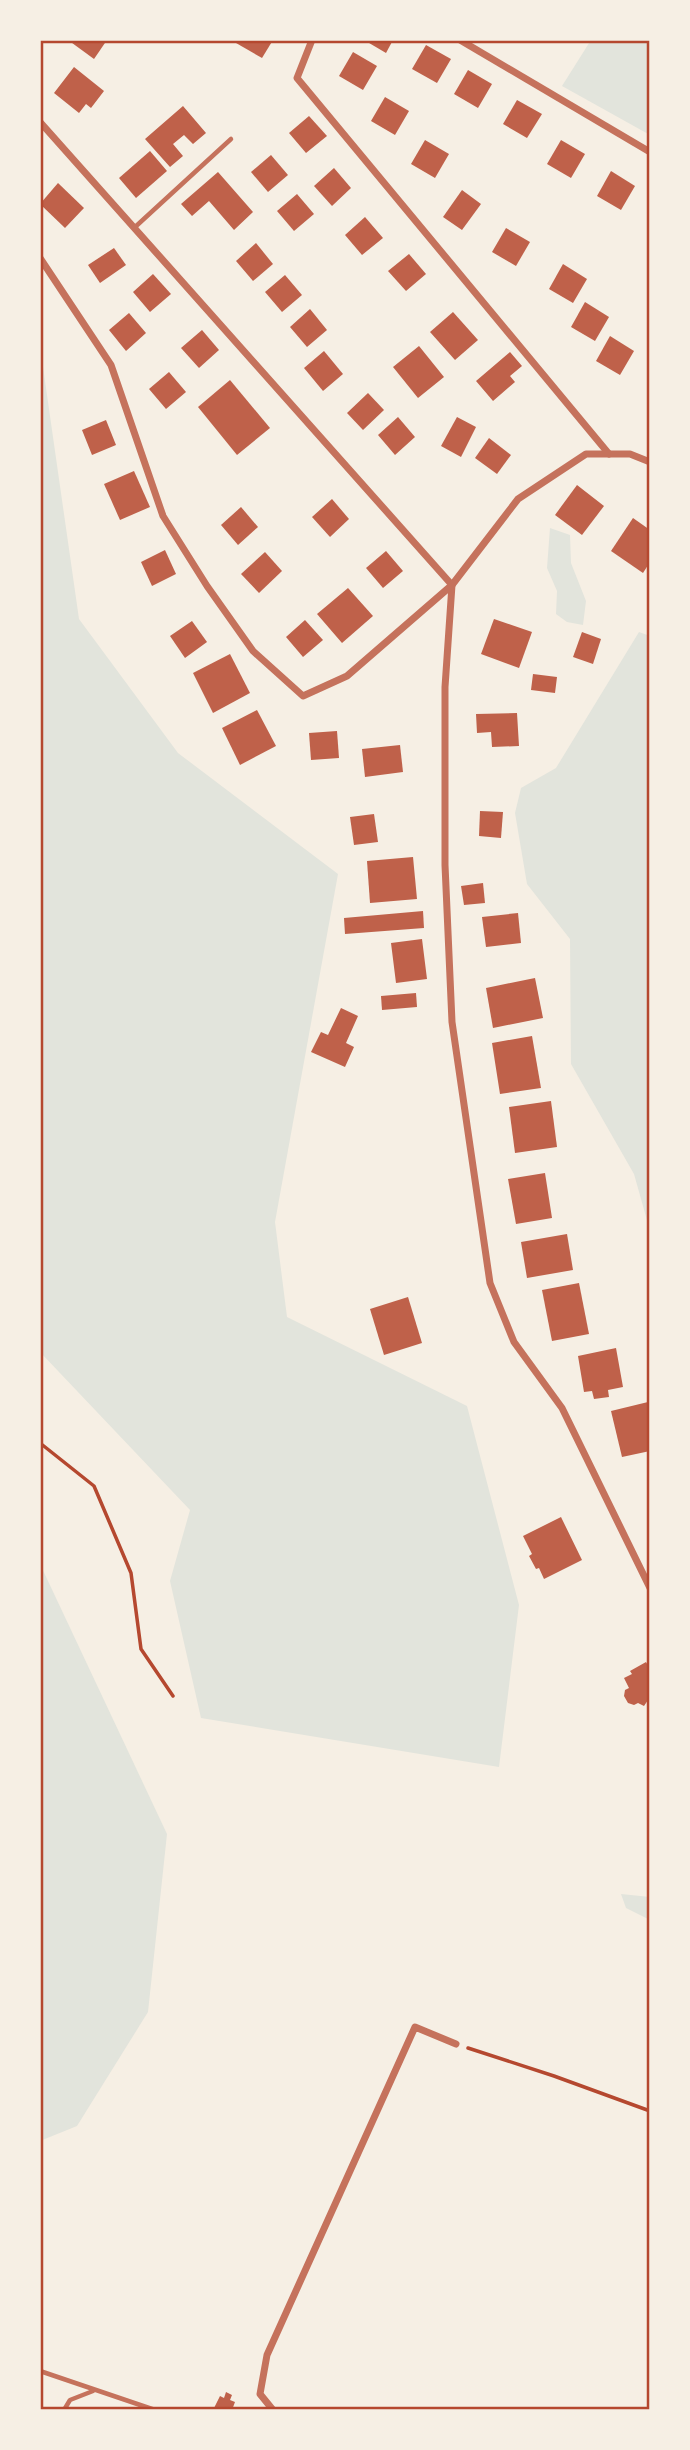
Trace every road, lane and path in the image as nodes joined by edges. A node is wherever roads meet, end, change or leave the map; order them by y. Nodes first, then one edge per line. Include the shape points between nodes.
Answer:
1 (312, 40) edge
2 (460, 40) edge
3 (40, 122) edge
4 (231, 139) dead end
5 (650, 152) edge
6 (134, 228) junction
7 (40, 258) edge
8 (610, 454) junction
9 (650, 462) edge
10 (452, 585) junction
11 (40, 1443) edge
12 (650, 1588) edge
13 (173, 1696) dead end
14 (456, 2044) joint
15 (650, 2111) edge
16 (40, 2371) edge
17 (94, 2391) junction
18 (64, 2410) edge
19 (155, 2410) edge
20 (273, 2410) edge

1 - 8 street via 296,78
2 - 5 street
3 - 6 street
4 - 6 lane
6 - 10 street
7 - 10 street via 111,365 163,516 253,651 303,696 347,676
8 - 9 street via 630,454
8 - 10 street via 586,454 518,499
10 - 12 street via 445,687 445,865 452,1021 490,1283 514,1342 562,1408
11 - 13 path via 94,1486 131,1573 141,1649
14 - 15 path
14 - 20 street via 415,2027 267,2355 260,2394
16 - 17 lane
17 - 18 lane via 70,2400
17 - 19 lane

